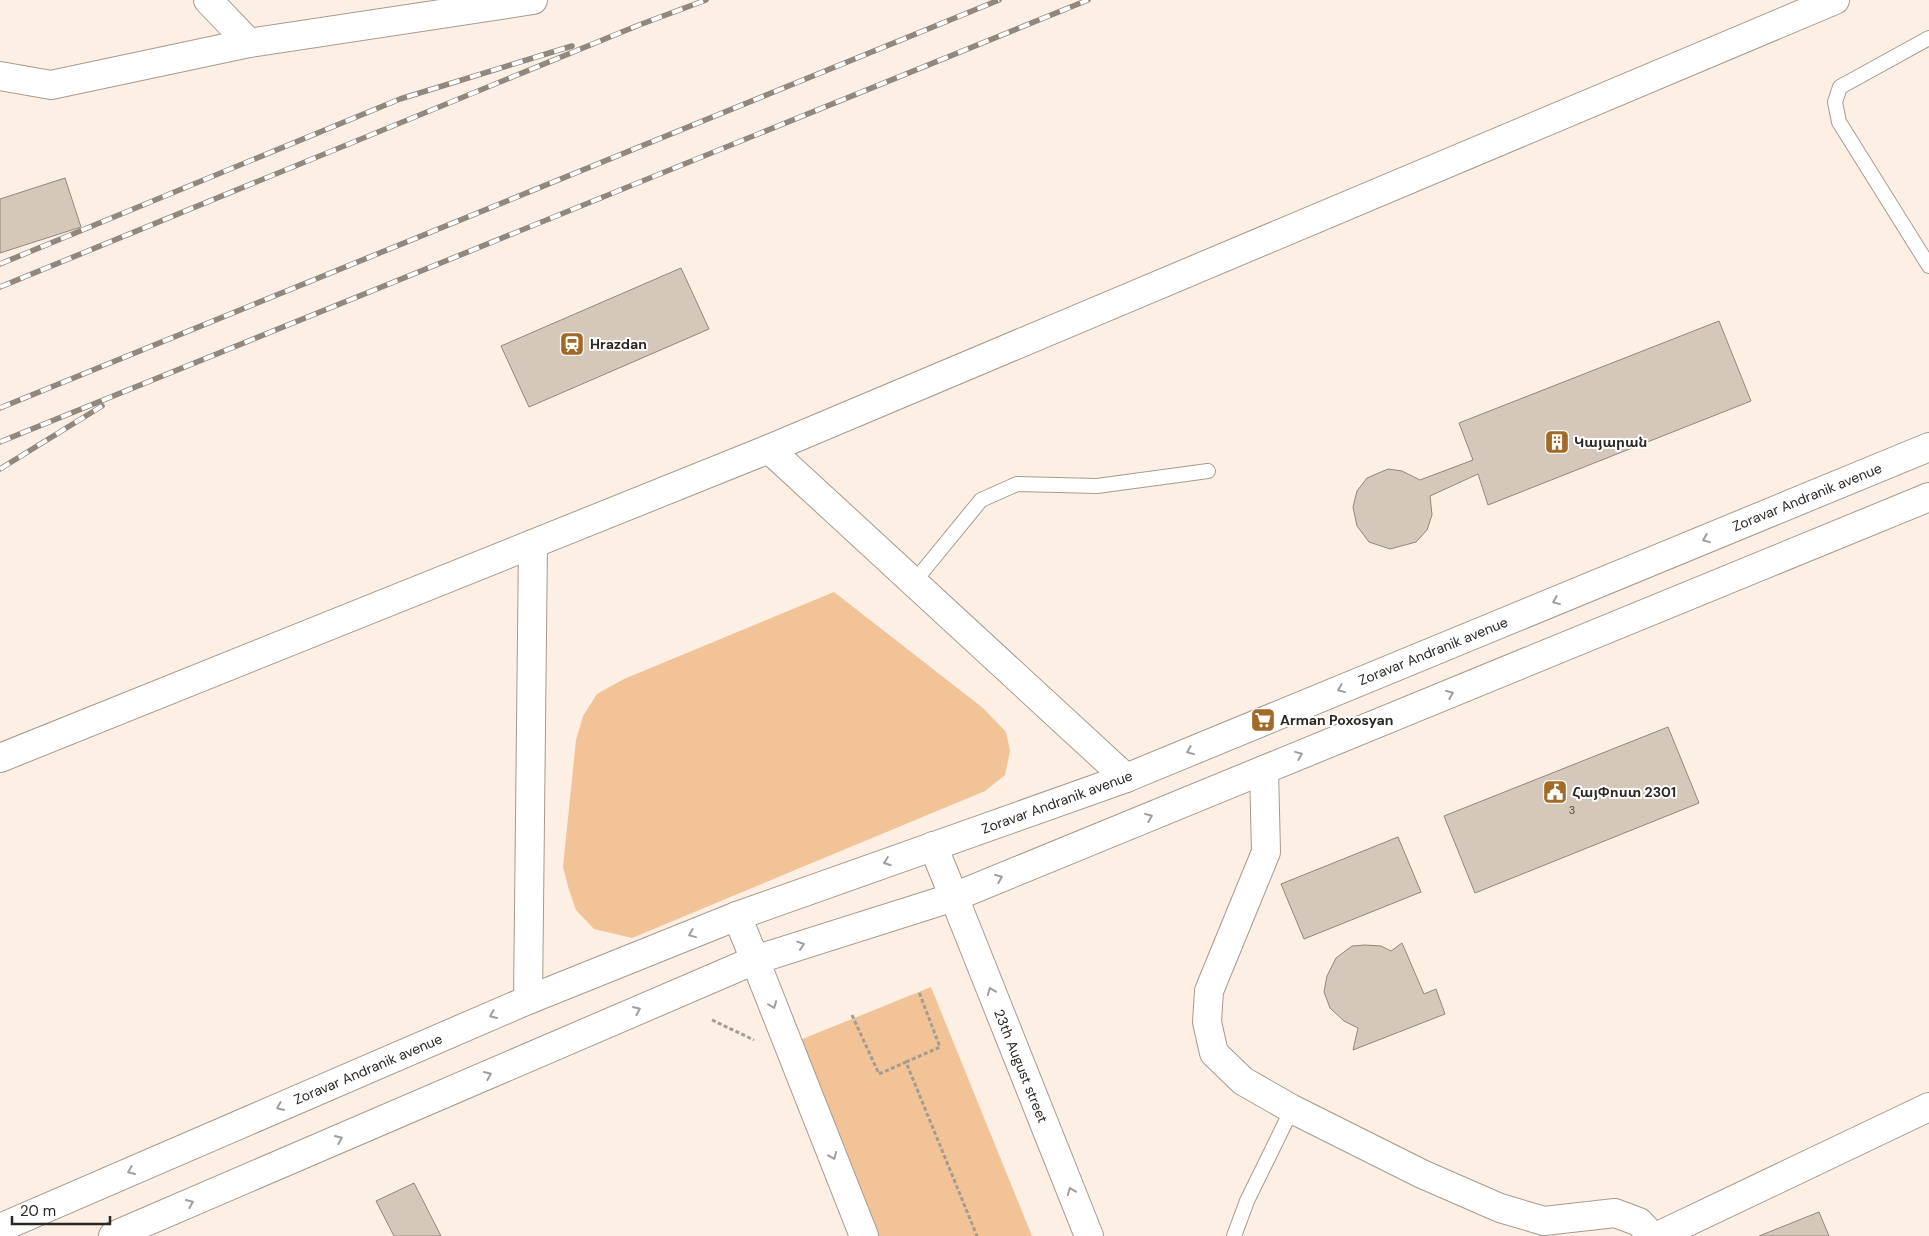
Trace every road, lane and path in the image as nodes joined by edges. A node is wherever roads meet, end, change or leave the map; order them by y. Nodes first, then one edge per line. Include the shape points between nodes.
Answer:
1 (208, 0) edge
2 (533, 0) edge
3 (1835, 0) edge
4 (1929, 38) edge
5 (249, 43) junction
6 (0, 76) edge
7 (1929, 266) edge
8 (1929, 447) edge
9 (769, 449) junction
10 (1208, 472) dead end
11 (1929, 497) edge
12 (533, 544) junction
13 (914, 582) junction
14 (0, 758) edge
15 (1264, 770) junction
16 (1126, 778) junction
17 (933, 846) junction
18 (954, 897) junction
19 (738, 916) junction
20 (755, 960) junction
21 (919, 992) dead end
22 (528, 1000) junction
23 (852, 1015) dead end
24 (712, 1020) dead end
25 (757, 1041) dead end
26 (906, 1062) junction
27 (1929, 1107) edge
28 (1292, 1109) junction
29 (0, 1228) edge
30 (113, 1236) edge
31 (864, 1236) edge
32 (977, 1236) edge
33 (1089, 1236) edge
34 (1234, 1236) edge
35 (1652, 1236) edge
36 (1658, 1236) edge

1 - 5 street
2 - 5 street
3 - 9 street
4 - 7 lane via 1840,87 1836,102 1839,122
5 - 6 street via 51,85
8 -> 16 street, Zoravar Andranik avenue
9 - 12 street
9 - 13 street
10 - 13 lane via 1097,486 1016,484 981,500
15 -> 11 street
12 - 14 street
12 - 22 street
13 - 16 street
18 -> 15 street
15 - 28 street via 1266,852 1209,991 1207,1022 1214,1053 1243,1081
16 - 17 street, Zoravar Andranik avenue
17 - 18 street
17 -> 19 street, Zoravar Andranik avenue
20 -> 18 street
33 -> 18 street, 23th August street
19 - 20 street
19 -> 22 street, Zoravar Andranik avenue
30 -> 20 street
20 -> 31 street
21 - 26 path via 940,1047
22 -> 29 street, Zoravar Andranik avenue
23 - 26 path via 879,1074
24 - 25 path
26 - 32 path
27 - 36 street
28 - 34 lane via 1247,1201
28 - 35 street via 1422,1174 1500,1208 1544,1221 1615,1212 1639,1222

